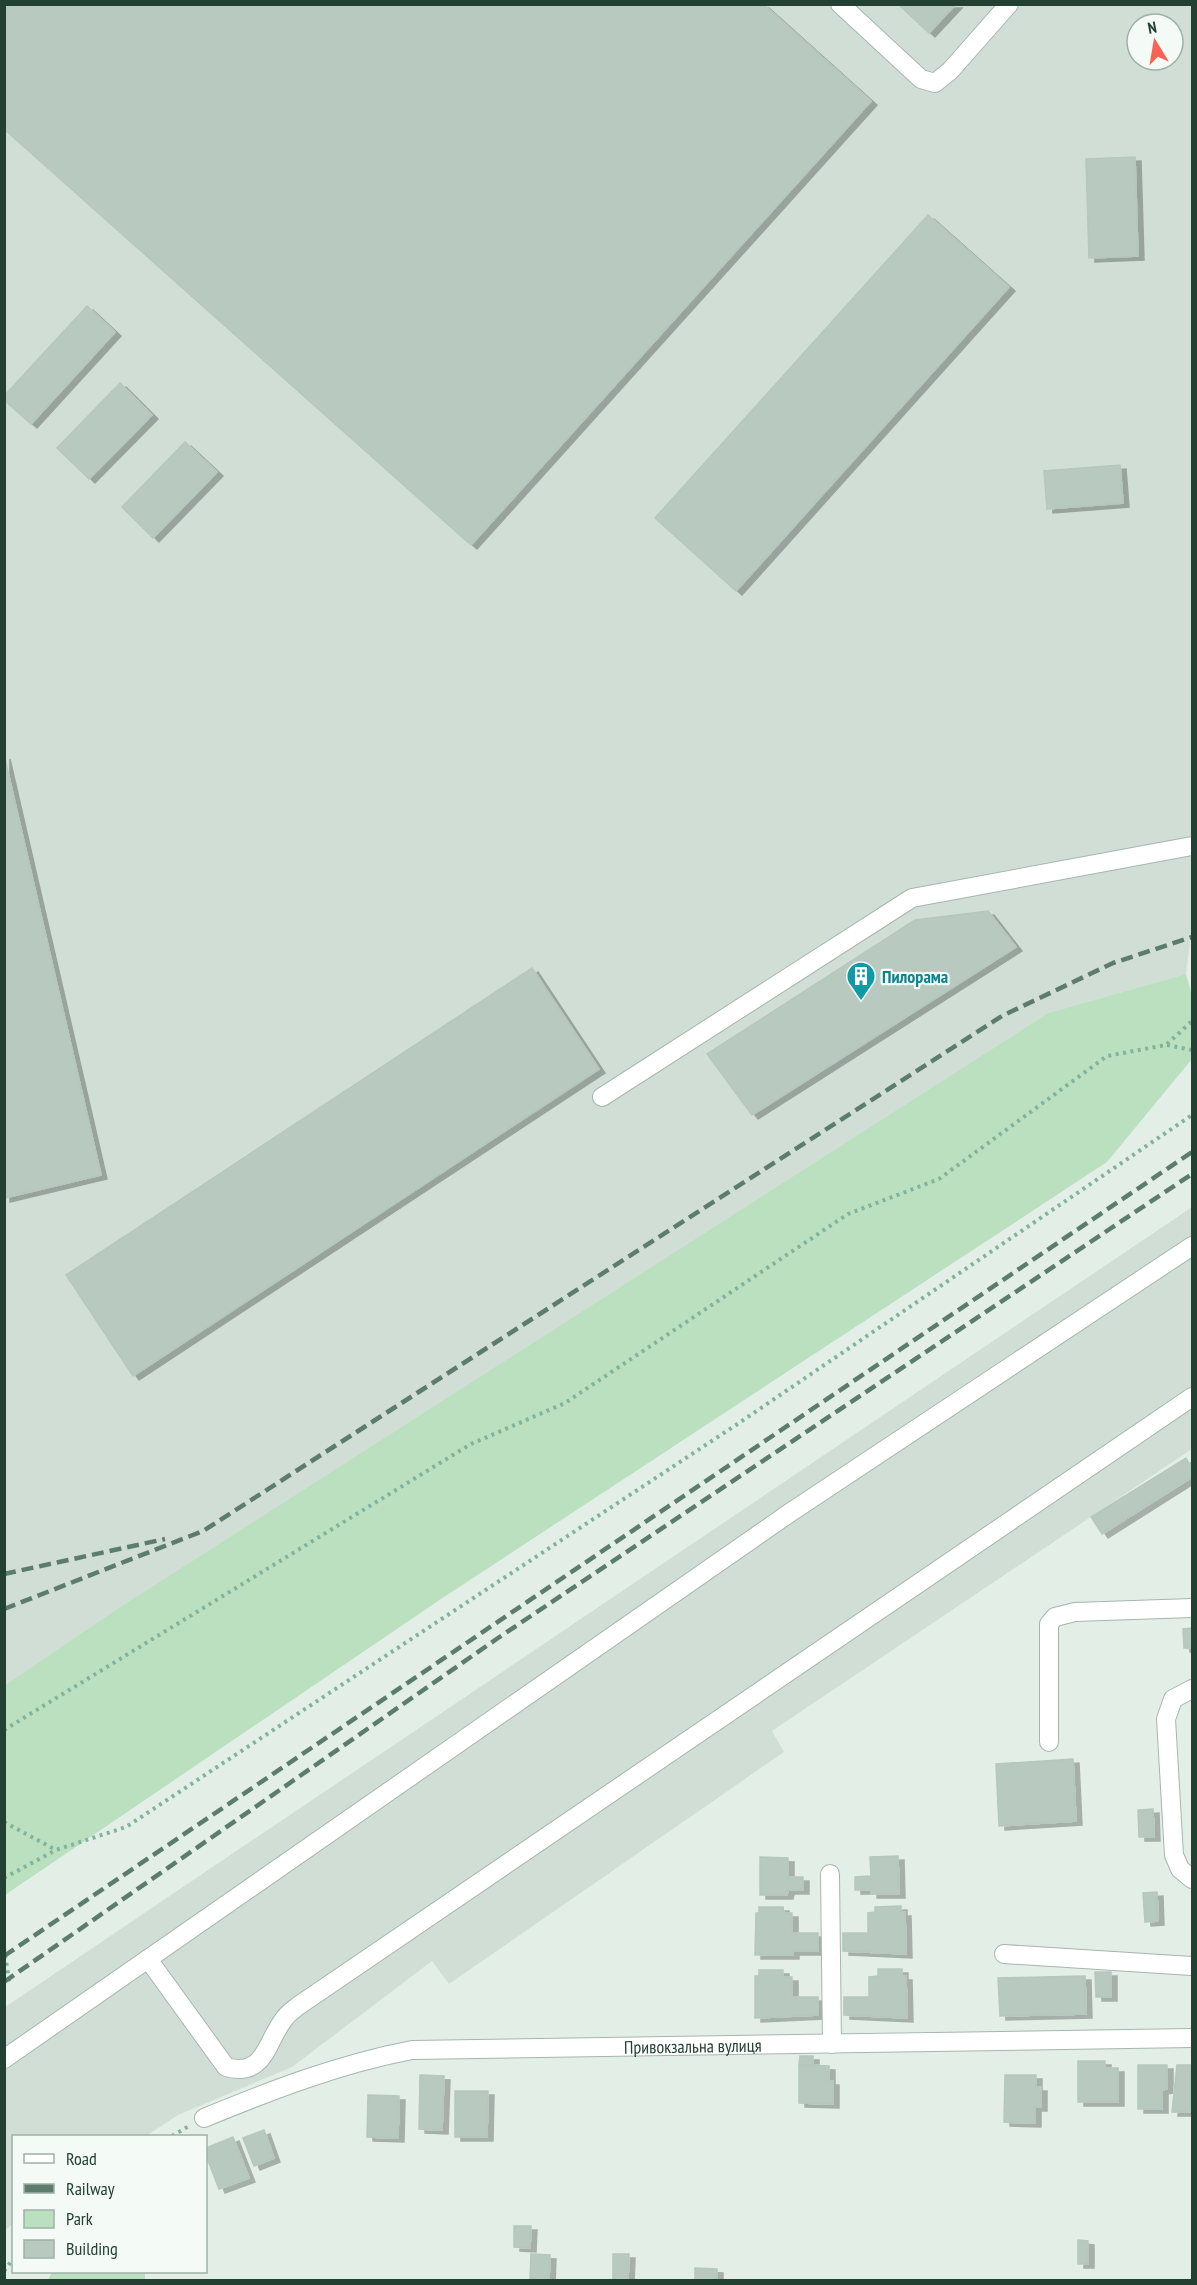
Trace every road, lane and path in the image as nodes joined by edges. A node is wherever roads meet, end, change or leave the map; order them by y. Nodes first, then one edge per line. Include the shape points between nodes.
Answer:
1 (840, 4) edge
2 (1009, 4) edge
3 (1192, 846) edge
4 (1192, 1021) edge
5 (1166, 1045) junction
6 (1192, 1050) edge
7 (602, 1097) dead end
8 (1192, 1115) edge
9 (1192, 1246) edge
10 (1192, 1397) edge
11 (1192, 1608) edge
12 (1192, 1689) edge
13 (4, 1730) edge
14 (1049, 1742) dead end
15 (4, 1822) edge
16 (56, 1850) junction
17 (830, 1874) dead end
18 (4, 1878) edge
19 (1192, 1879) edge
20 (4, 1948) edge
21 (1004, 1954) dead end
22 (148, 1959) junction
23 (1192, 1966) edge
24 (4, 1984) edge
25 (1192, 2038) edge
26 (832, 2044) junction
27 (4, 2059) edge
28 (204, 2118) dead end

1 - 2 street via 921,79 935,83
3 - 7 street via 912,898
4 - 5 path
5 - 6 path
5 - 13 path via 1107,1056 939,1179 848,1214 565,1403 471,1444
8 - 16 path via 736,1425 126,1827
9 - 22 street via 791,1512
10 - 22 street via 298,2006 284,2019 255,2065 240,2072 226,2067
11 - 14 street via 1075,1612 1055,1617 1049,1624
12 - 19 street via 1173,1699 1166,1719 1174,1855 1180,1869
15 - 16 path
16 - 18 path
17 - 26 street
20 - 24 path via 9,1980
21 - 23 street
22 - 27 street
25 - 26 street, Привокзальна вулиця
26 - 28 street, Привокзальна вулиця via 412,2050 366,2059 286,2084

